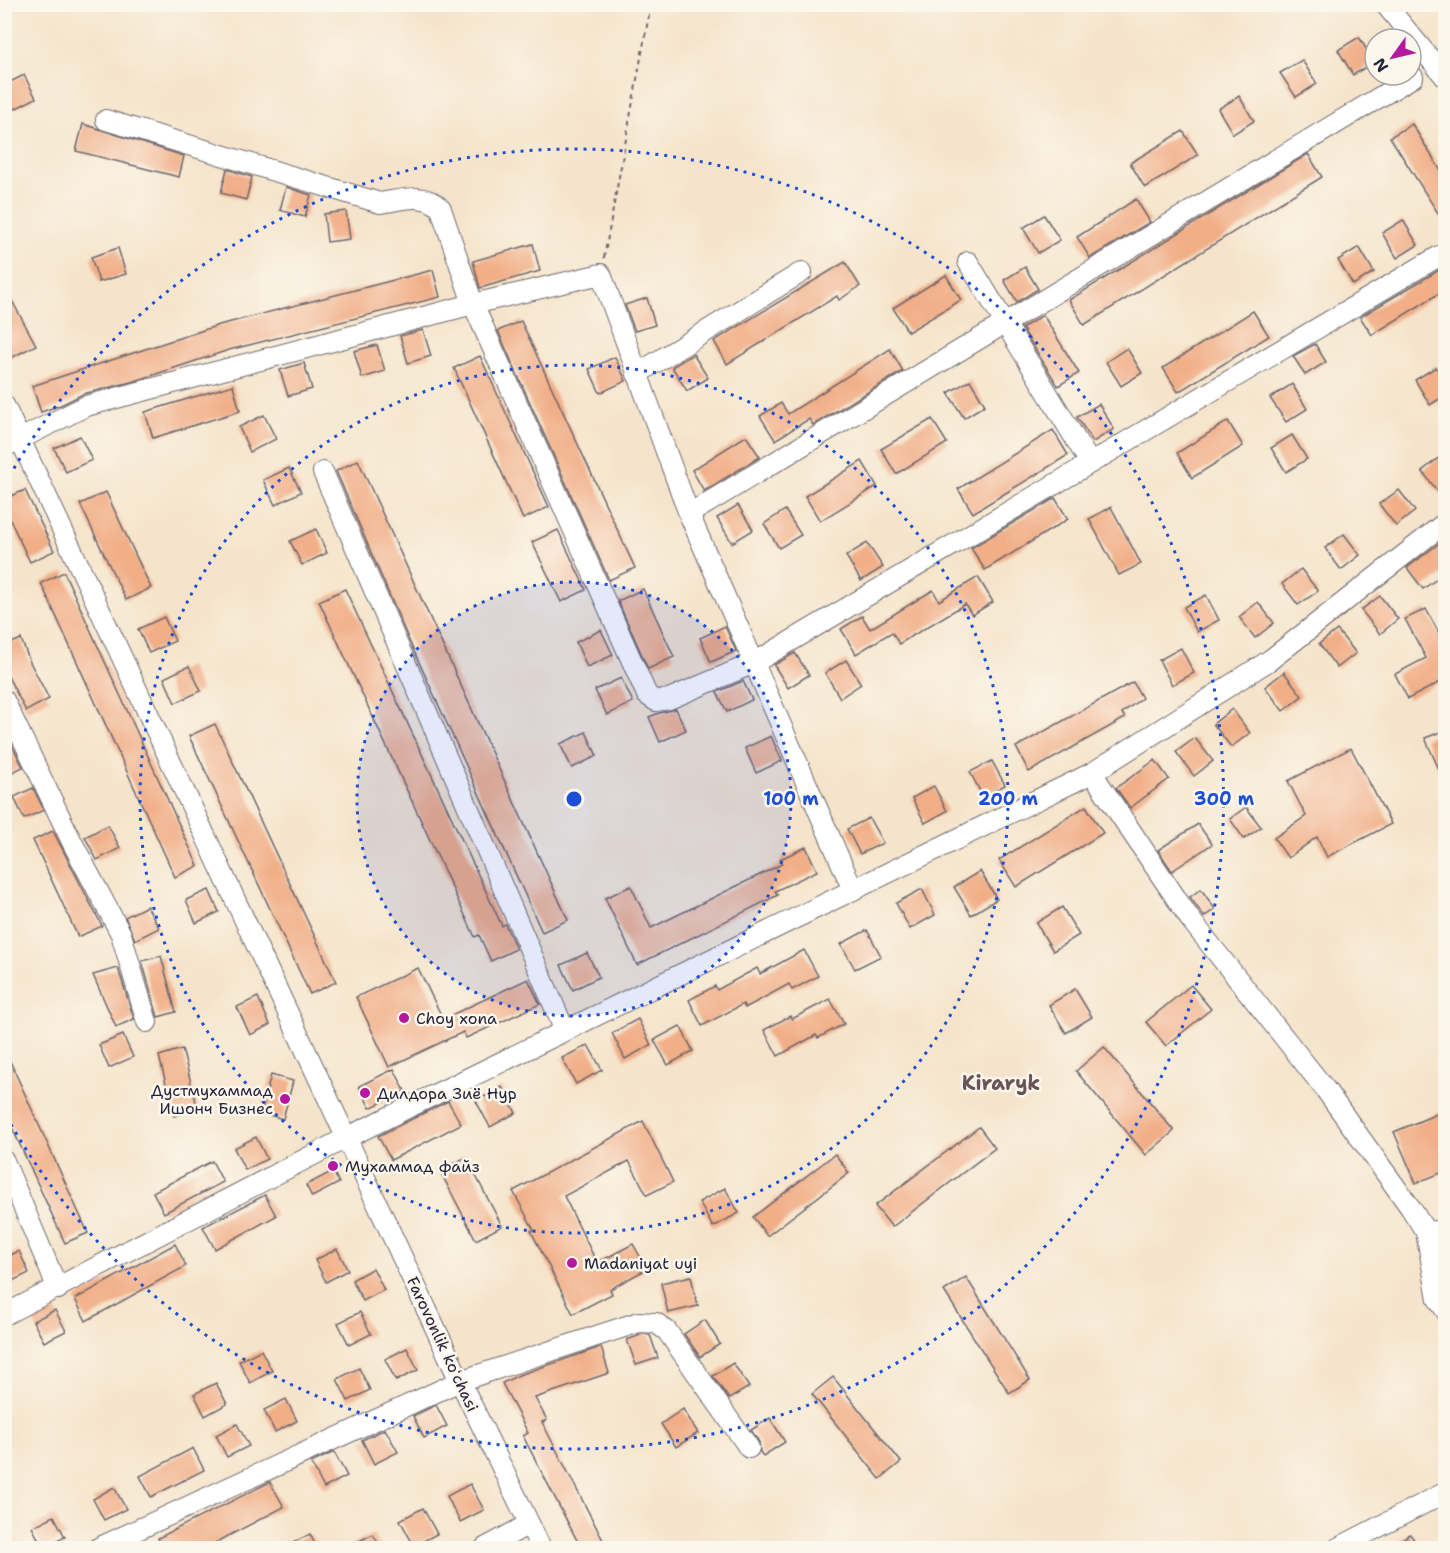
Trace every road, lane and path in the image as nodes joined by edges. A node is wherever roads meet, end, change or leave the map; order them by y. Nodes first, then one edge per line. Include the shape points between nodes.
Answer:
1 (651, 4) edge
2 (1385, 5) edge
3 (1446, 78) edge
4 (1396, 87) edge
5 (106, 120) dead end
6 (1439, 256) dead end
7 (968, 262) dead end
8 (802, 272) dead end
9 (601, 274) junction
10 (473, 304) junction
11 (1006, 323) junction
12 (637, 374) junction
13 (4, 405) edge
14 (13, 442) edge
15 (1090, 463) junction
16 (323, 472) dead end
17 (689, 514) junction
18 (1446, 522) edge
19 (754, 663) junction
20 (4, 700) edge
21 (1092, 773) junction
22 (853, 890) junction
23 (147, 1023) dead end
24 (565, 1031) junction
25 (346, 1138) junction
26 (4, 1161) edge
27 (1436, 1231) edge
28 (57, 1289) junction
29 (1446, 1311) edge
30 (4, 1315) edge
31 (460, 1381) junction
32 (749, 1448) dead end
33 (1446, 1492) edge
34 (529, 1524) junction
35 (98, 1548) edge
36 (485, 1548) edge
37 (541, 1548) edge
38 (1338, 1548) edge

1 - 9 path
2 - 3 street
4 - 11 street
5 - 10 street via 380,203 424,197 434,201 441,209
6 - 15 street
7 - 11 street
8 - 12 street
9 - 10 street
9 - 12 street
10 - 14 street via 86,406
10 - 19 street via 647,696 669,699
11 - 15 street
11 - 17 street
12 - 17 street
13 - 14 street, Farovonlik koʻchasi
14 - 25 street, Farovonlik koʻchasi
15 - 19 street
16 - 24 street
17 - 19 street
18 - 21 street via 1270,660
19 - 22 street
20 - 23 street via 121,934
21 - 22 street
21 - 27 street via 1190,919
22 - 24 street
24 - 25 street
25 - 28 street
25 - 31 street, Farovonlik koʻchasi
26 - 28 street
27 - 29 street via 1438,1299
28 - 30 street
31 - 32 street via 639,1322 656,1323 667,1331
31 - 34 street, Farovonlik koʻchasi
31 - 35 street
33 - 38 street
34 - 36 street
34 - 37 street, Farovonlik koʻchasi

